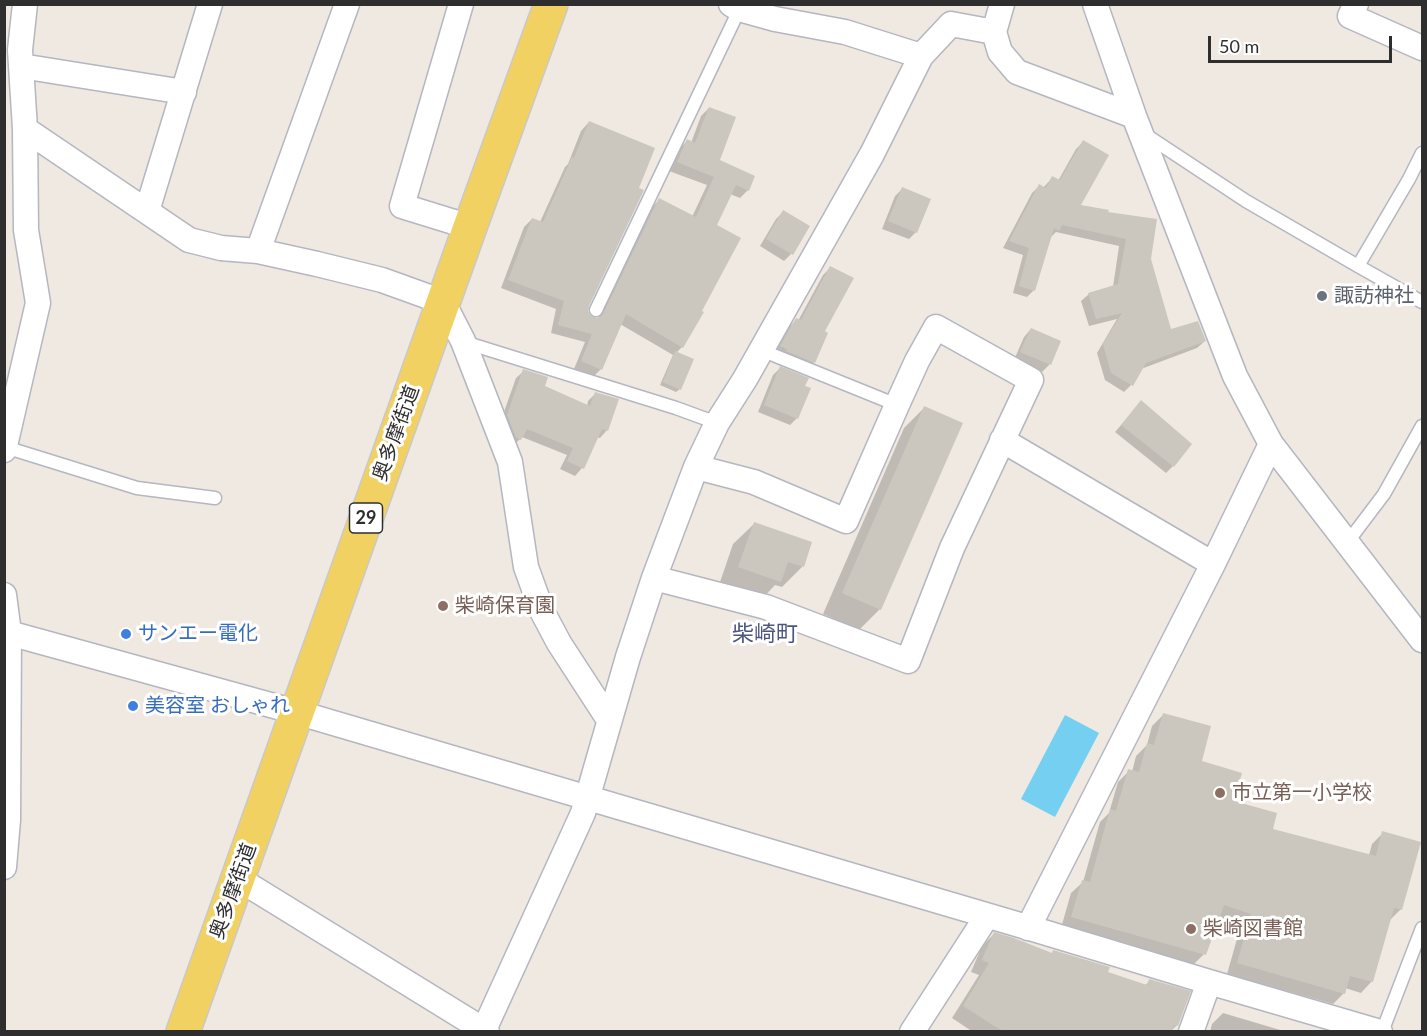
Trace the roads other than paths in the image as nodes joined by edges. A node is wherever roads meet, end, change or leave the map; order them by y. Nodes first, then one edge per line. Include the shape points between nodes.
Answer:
1 (25, 4) edge
2 (210, 4) edge
3 (347, 4) edge
4 (461, 4) edge
5 (551, 4) edge
6 (1002, 4) edge
7 (1095, 4) edge
8 (1356, 4) edge
9 (737, 6) edge
10 (993, 32) junction
11 (1422, 48) edge
12 (921, 56) junction
13 (21, 66) junction
14 (184, 92) junction
15 (1137, 123) junction
16 (25, 129) junction
17 (1422, 153) edge
18 (147, 211) junction
19 (470, 227) junction
20 (258, 251) junction
21 (1358, 266) junction
22 (443, 302) junction
23 (1422, 302) edge
24 (596, 310) dead end
25 (463, 341) junction
26 (761, 350) junction
27 (897, 405) junction
28 (717, 423) junction
29 (1422, 426) edge
30 (1002, 440) junction
31 (1271, 444) junction
32 (5, 448) edge
33 (696, 467) junction
34 (215, 498) dead end
35 (1347, 543) junction
36 (1214, 564) junction
37 (654, 578) junction
38 (4, 595) edge
39 (7, 634) edge
40 (1422, 640) edge
41 (296, 712) junction
42 (609, 720) junction
43 (587, 799) junction
44 (4, 867) edge
45 (237, 878) junction
46 (987, 916) junction
47 (1028, 928) junction
48 (1422, 928) edge
49 (1209, 982) junction
50 (485, 1031) edge
51 (183, 1032) edge
52 (912, 1032) edge
53 (1191, 1032) edge
54 (1381, 1032) edge

1 - 13 street
2 - 14 street
3 - 20 street
4 - 19 street via 402,206
5 - 19 main road, 奥多摩街道 / 29
6 - 10 street
7 - 15 street
8 - 11 street via 1350,16
9 - 12 street via 775,19 845,32
9 - 24 lane
10 - 12 street via 951,24
10 - 15 street via 1000,52 1017,72
12 - 26 street via 872,154
13 - 14 street
13 - 16 street
14 - 18 street
15 - 21 lane via 1246,201
15 - 31 street via 1235,376
16 - 18 street
16 - 32 street via 26,230 38,303
17 - 21 lane
18 - 20 street via 189,240
19 - 22 main road, 奥多摩街道 / 29
20 - 22 street via 382,280
21 - 23 lane
22 - 25 street
22 - 41 main road, 奥多摩街道 / 29
25 - 28 lane
25 - 42 street via 510,462 526,567 542,611
26 - 27 lane
26 - 28 street
27 - 30 street via 936,327 1030,380
27 - 33 street via 846,521 754,482
28 - 33 street
29 - 35 lane via 1384,494
30 - 36 street
30 - 37 street via 952,548 908,661 766,607
31 - 35 street
31 - 36 street
32 - 34 lane via 137,488
33 - 37 street
35 - 40 street
36 - 47 street
37 - 42 street
38 - 39 street
39 - 41 street
39 - 44 street via 8,820
41 - 43 street
41 - 45 main road, 奥多摩街道 / 29
42 - 43 street
43 - 46 street
43 - 50 street
45 - 50 street
45 - 51 main road, 奥多摩街道 / 29
46 - 47 street
46 - 52 street
47 - 49 street
48 - 54 lane
49 - 53 street
49 - 54 street

